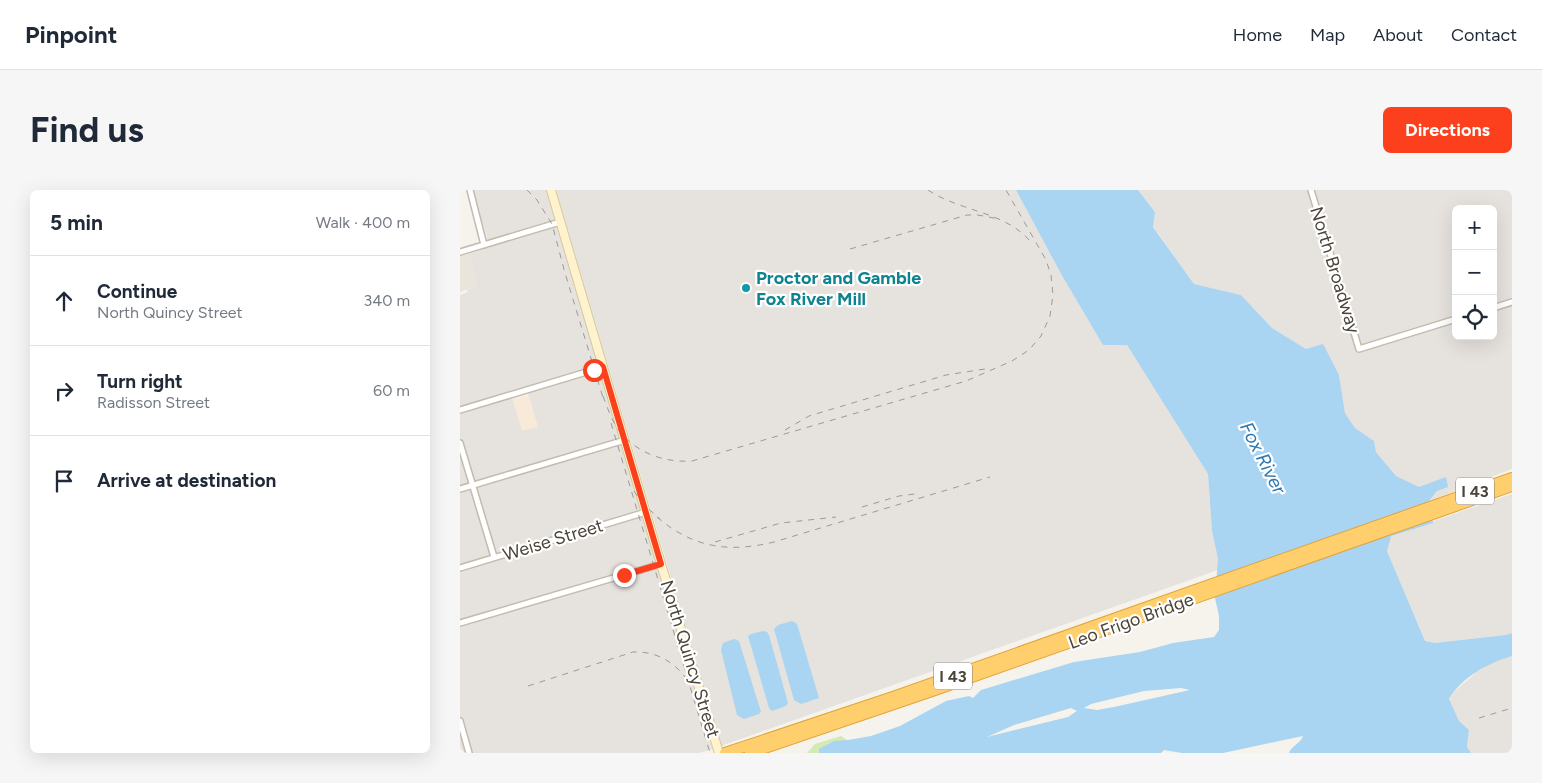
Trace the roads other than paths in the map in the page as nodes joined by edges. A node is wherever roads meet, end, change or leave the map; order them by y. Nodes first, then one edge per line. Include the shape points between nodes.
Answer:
1 (470, 190) edge
2 (550, 190) edge
3 (1311, 190) edge
4 (560, 222) junction
5 (484, 245) junction
6 (460, 252) edge
7 (1512, 302) edge
8 (1497, 307) edge
9 (1452, 320) edge
10 (603, 367) junction
11 (460, 410) edge
12 (625, 440) junction
13 (460, 443) edge
14 (1512, 478) edge
15 (473, 485) junction
16 (1512, 486) edge
17 (460, 489) edge
18 (646, 512) junction
19 (494, 558) junction
20 (661, 564) junction
21 (460, 568) edge
22 (460, 623) edge
23 (460, 721) edge
24 (469, 753) edge
25 (719, 753) edge
26 (725, 753) edge
27 (750, 753) edge

1 - 5 street
2 - 4 street, North Quincy Street
3 - 9 street, North Broadway via 1359,349
4 - 5 street
4 - 10 street, North Quincy Street
5 - 6 street
7 - 8 street
10 - 11 street
10 - 12 street, North Quincy Street
12 - 15 street
12 - 18 street, North Quincy Street
13 - 15 street
14 - 26 highway, I 43 via 893,697
15 - 17 street
15 - 19 street
16 - 27 highway, Leo Frigo Bridge / I 43
18 - 19 street, Weise Street
18 - 20 street, North Quincy Street
19 - 21 street, Weise Street
20 - 22 street
20 - 25 street, North Quincy Street
23 - 24 street

